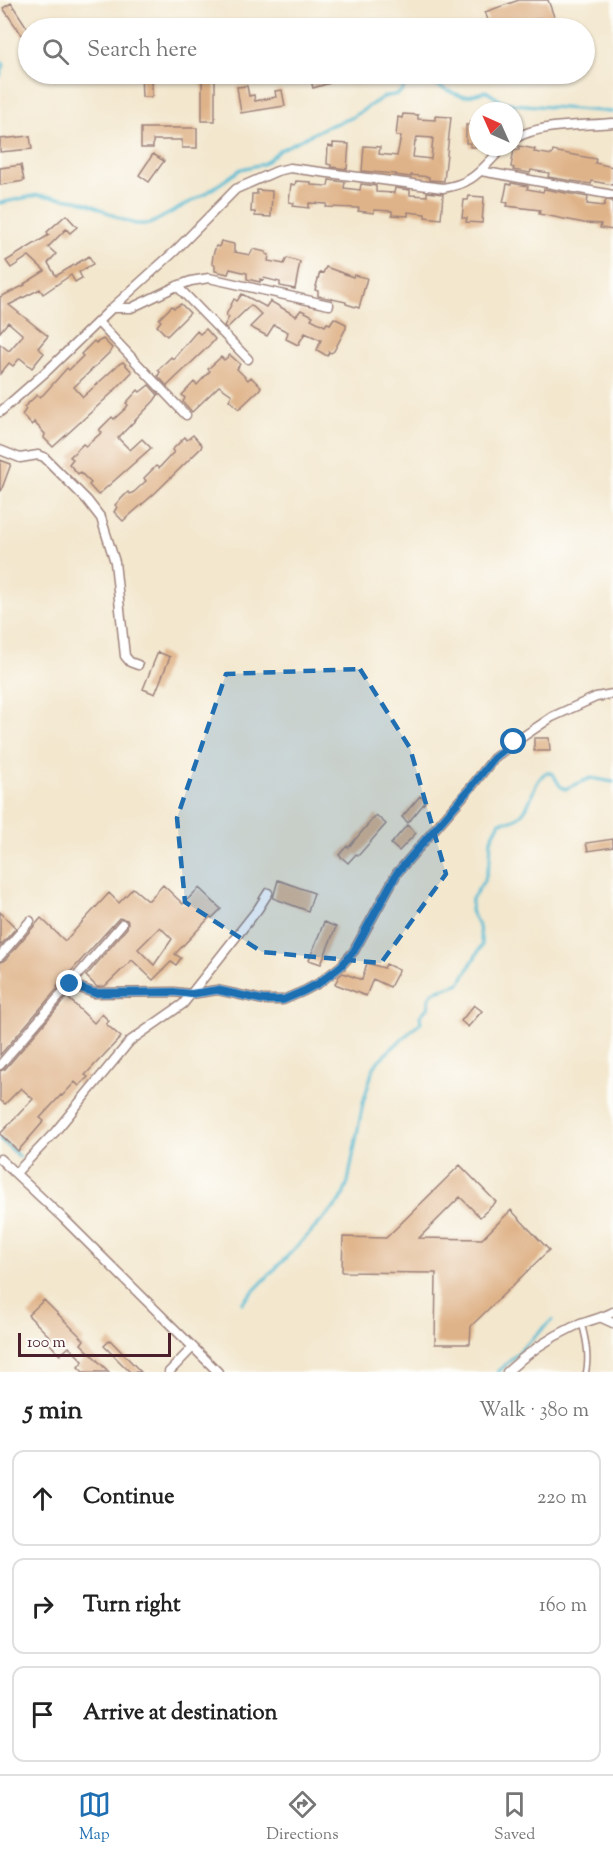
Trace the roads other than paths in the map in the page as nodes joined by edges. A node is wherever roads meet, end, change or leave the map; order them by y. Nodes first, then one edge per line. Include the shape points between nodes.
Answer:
1 (613, 123) edge
2 (523, 135) edge
3 (495, 156) edge
4 (481, 171) junction
5 (613, 195) edge
6 (177, 286) junction
7 (329, 305) dead end
8 (112, 308) junction
9 (98, 322) junction
10 (248, 359) dead end
11 (0, 412) edge
12 (186, 415) dead end
13 (0, 450) edge
14 (138, 665) dead end
15 (613, 694) edge
16 (268, 893) dead end
17 (30, 921) dead end
18 (122, 924) dead end
19 (0, 956) edge
20 (70, 984) junction
21 (191, 994) junction
22 (0, 1065) edge
23 (0, 1159) edge
24 (16, 1173) junction
25 (613, 1312) edge
26 (602, 1318) junction
27 (613, 1323) edge
28 (582, 1324) junction
29 (193, 1347) junction
30 (169, 1372) edge
31 (218, 1372) edge
32 (507, 1372) edge
33 (585, 1372) edge

1 - 2 street
3 - 4 street
4 - 5 street
4 - 8 street via 458,186 442,188 290,168 278,171 236,189
6 - 7 street via 209,278
6 - 8 street via 131,308
6 - 10 street
8 - 9 street
9 - 11 street
9 - 12 street
13 - 14 street via 20,458 44,457 101,518 115,561 125,656
15 - 21 street via 596,697 552,717 494,758 397,873 354,951 319,983 283,1000 217,990
16 - 21 street
17 - 19 street
18 - 20 street
20 - 21 street via 94,993
20 - 22 street
21 - 24 street via 183,1004 130,1041
23 - 24 street
24 - 29 street
25 - 26 street
26 - 27 street
26 - 28 street
28 - 32 street via 538,1346
28 - 33 lane
29 - 30 street
29 - 31 street

